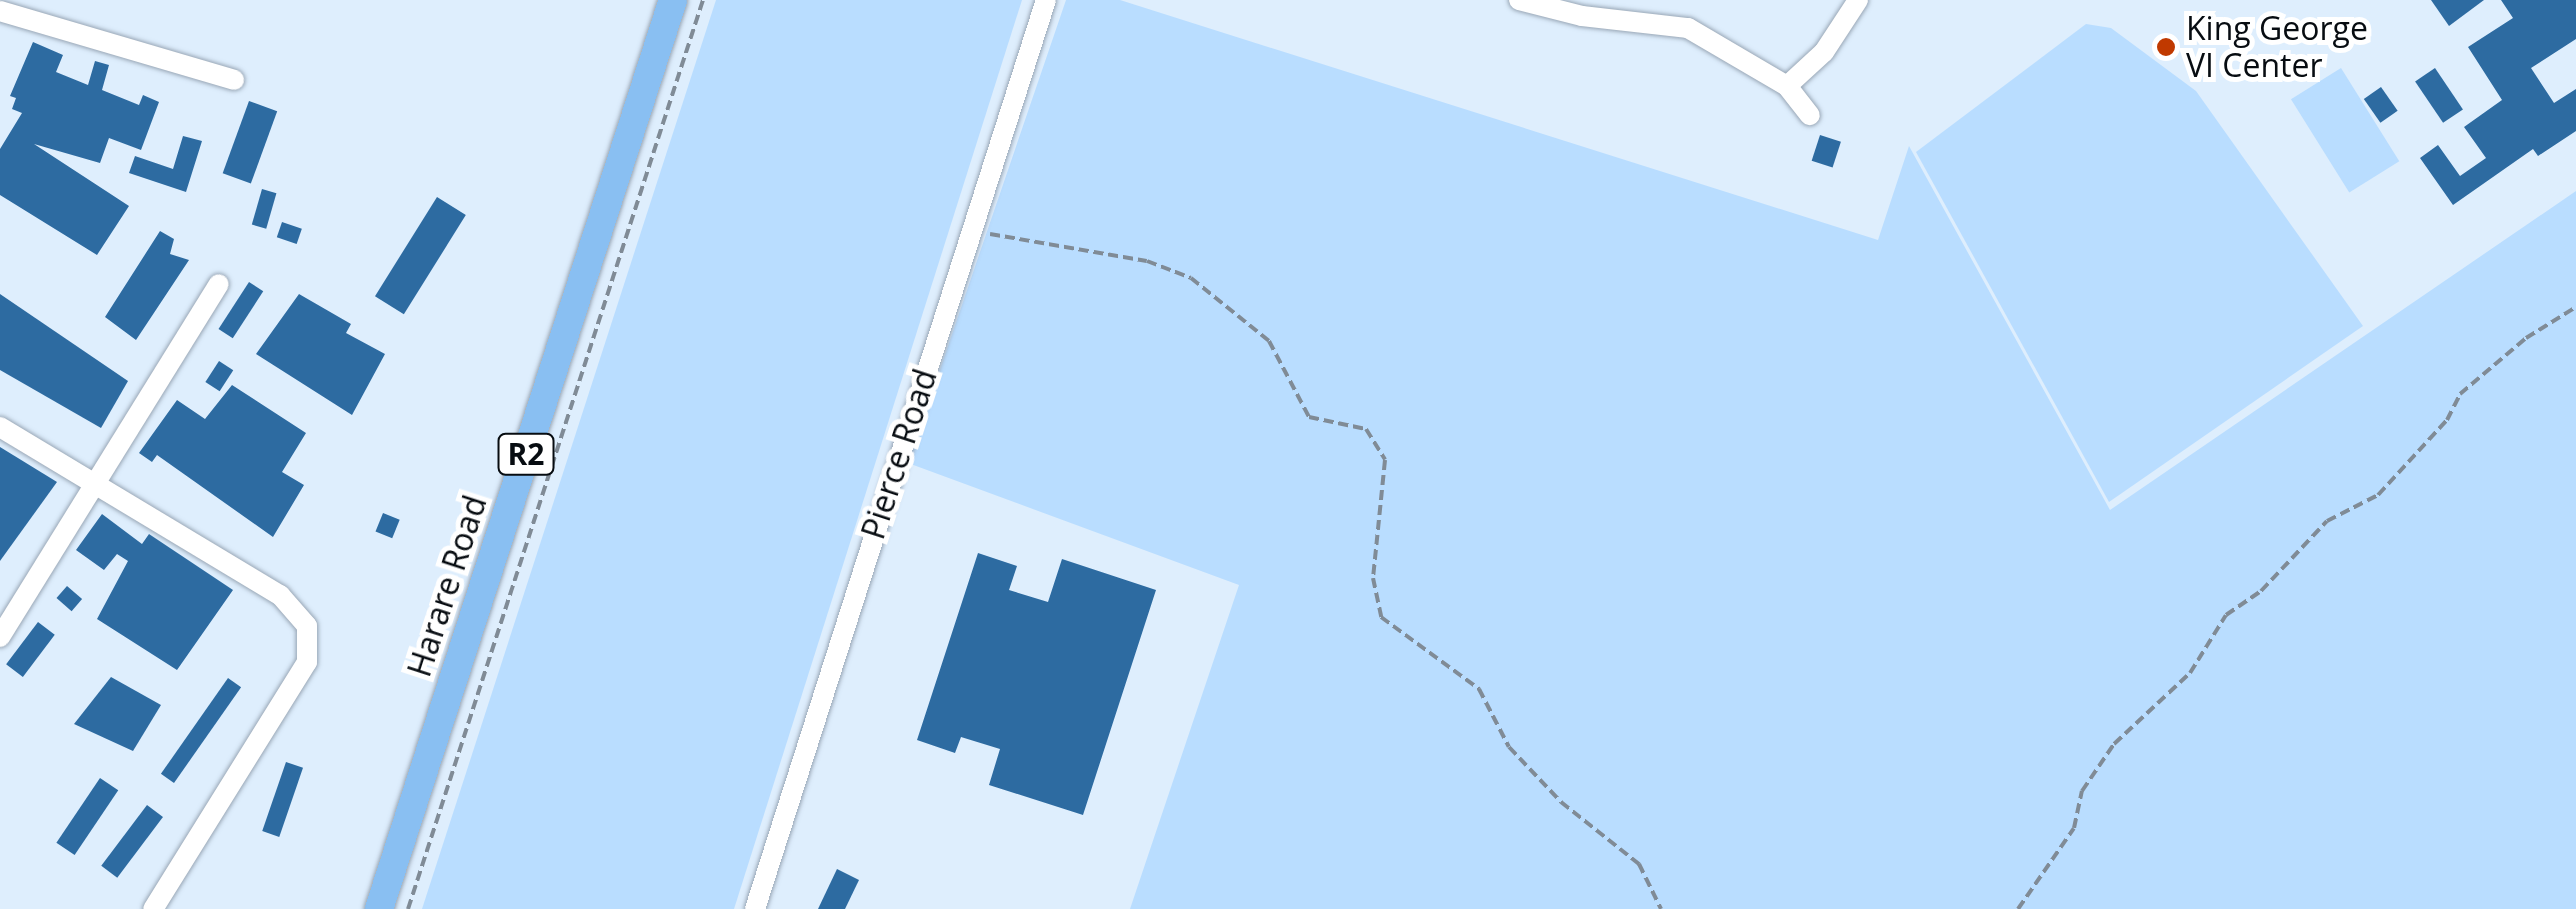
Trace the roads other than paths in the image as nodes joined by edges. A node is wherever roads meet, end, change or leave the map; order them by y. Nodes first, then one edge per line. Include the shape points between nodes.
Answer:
1 (674, 0) edge
2 (1046, 0) edge
3 (1519, 0) edge
4 (1858, 0) edge
5 (1609, 9) edge
6 (0, 11) edge
7 (234, 80) dead end
8 (1787, 86) junction
9 (1810, 116) dead end
10 (219, 284) dead end
11 (0, 427) edge
12 (98, 487) junction
13 (0, 637) edge
14 (152, 909) edge
15 (379, 909) edge
16 (755, 909) edge

1 - 15 highway, Harare Road / R2
2 - 16 lane, Pierce Road
3 - 5 lane
4 - 8 lane via 1824,52
5 - 8 lane via 1688,28
6 - 7 lane
8 - 9 lane
10 - 12 lane
11 - 12 lane
12 - 13 lane
12 - 14 lane via 280,594 308,626 311,645

